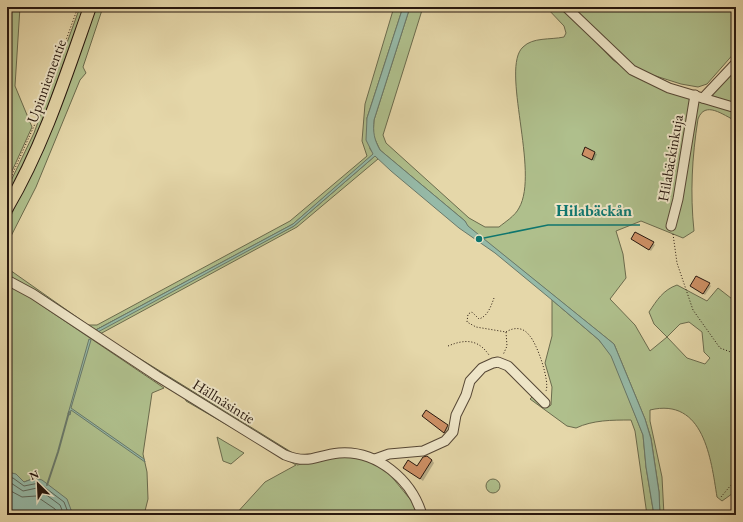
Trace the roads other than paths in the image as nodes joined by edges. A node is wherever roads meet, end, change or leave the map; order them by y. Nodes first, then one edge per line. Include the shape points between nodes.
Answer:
1 (90, 7) edge
2 (566, 7) edge
3 (736, 63) edge
4 (699, 96) junction
5 (736, 108) edge
6 (7, 208) edge
7 (671, 226) road end
8 (7, 280) edge
9 (542, 400) road end
10 (375, 459) junction
11 (422, 515) edge

1 - 6 main road, Upinniementie via 50,120
2 - 4 street via 632,70 663,85
3 - 4 street
4 - 5 street
4 - 7 street, Hilabäckinkuja
8 - 10 street, Hällnäsintie via 33,294 86,331 285,455 307,460 349,453
9 - 10 street via 508,366 494,363 482,368 470,381 456,415 453,432 445,441 423,451 389,454
10 - 11 street, Hällnäsintie via 389,468 409,488

